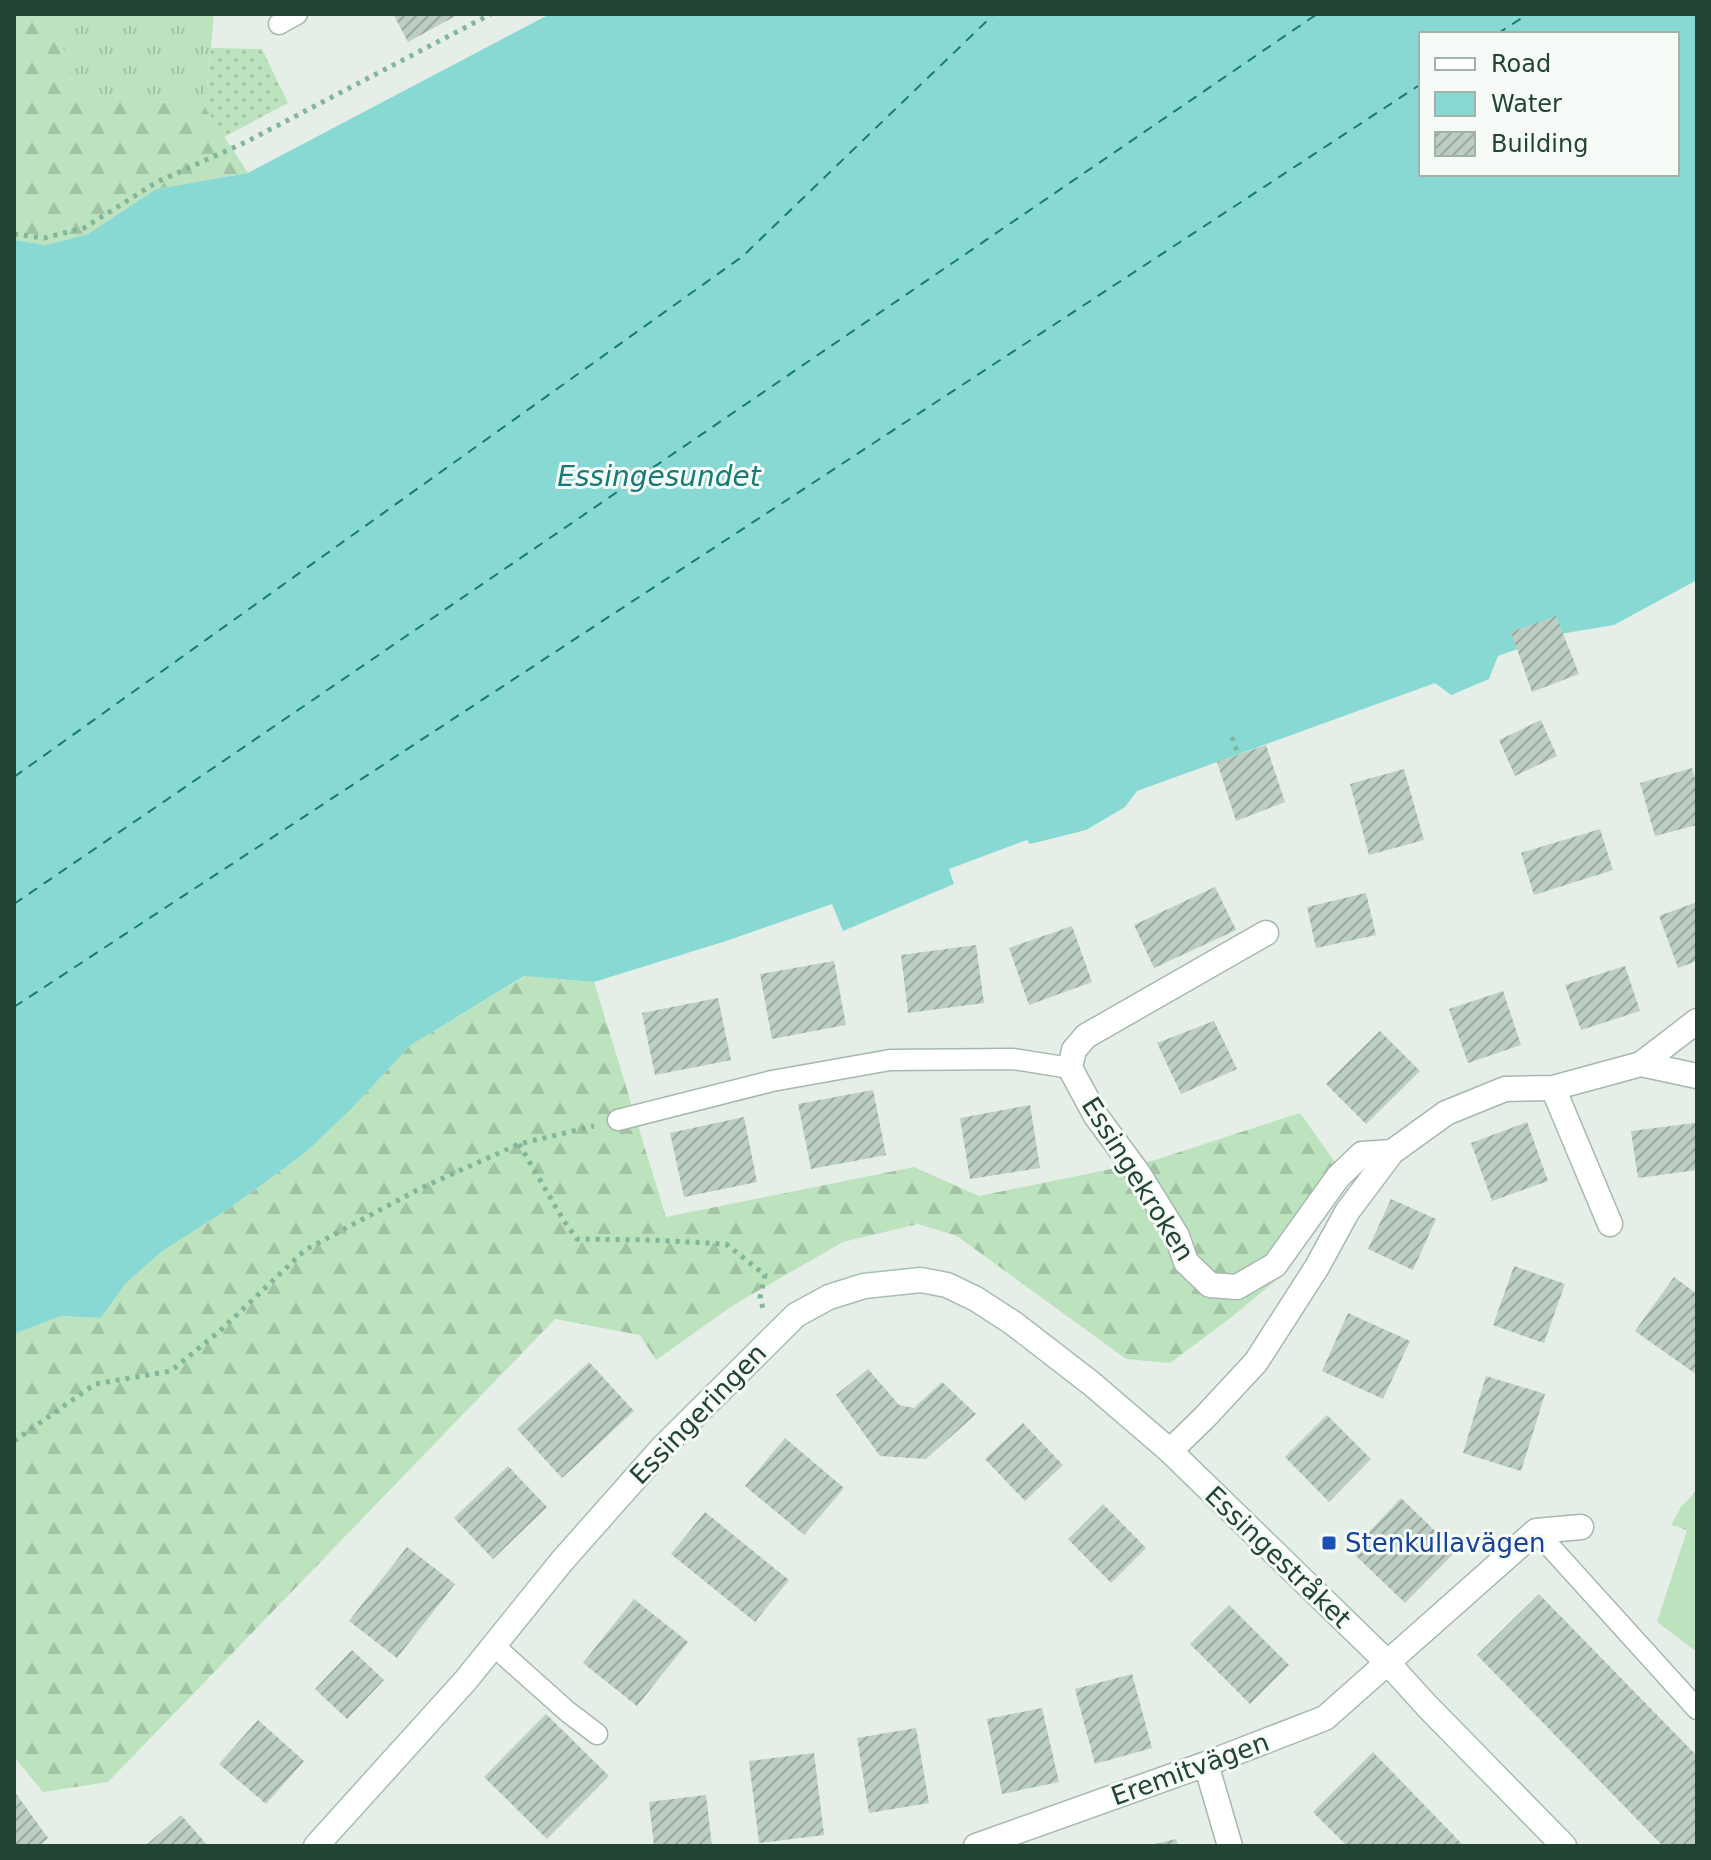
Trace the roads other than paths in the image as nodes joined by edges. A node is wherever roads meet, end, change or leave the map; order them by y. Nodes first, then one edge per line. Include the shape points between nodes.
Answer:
1 (1266, 933) dead end
2 (1697, 1021) edge
3 (1641, 1064) junction
4 (1070, 1068) junction
5 (1697, 1076) edge
6 (1553, 1088) junction
7 (618, 1120) road end
8 (1392, 1152) junction
9 (1610, 1224) dead end
10 (1170, 1451) junction
11 (1581, 1527) dead end
12 (1536, 1531) junction
13 (494, 1646) junction
14 (1387, 1662) junction
15 (1697, 1709) edge
16 (597, 1734) dead end
17 (1206, 1764) junction
18 (323, 1844) edge
19 (976, 1846) edge
20 (1230, 1846) edge
21 (1564, 1846) edge

1 - 4 street, Essingekroken via 1086,1036 1074,1050
2 - 3 street
3 - 5 street
3 - 6 street
4 - 7 lane, Essingekroken via 1013,1059 890,1060 772,1081
4 - 8 street, Essingekroken via 1177,1236 1186,1262 1210,1285 1237,1287 1275,1265 1338,1177 1362,1154
6 - 8 street via 1505,1089 1446,1113
6 - 9 street
8 - 10 street via 1347,1212 1256,1362
10 - 13 street, Essingeringen via 1092,1384 976,1299 921,1280 852,1290 796,1315 706,1404 572,1550
10 - 14 street, Essingestråket
11 - 12 street
12 - 14 street
12 - 15 lane
13 - 16 lane
13 - 18 street, Essingeringen
14 - 17 street, Eremitvägen via 1325,1718
14 - 21 street, Essingestråket
17 - 19 street, Eremitvägen
17 - 20 street

